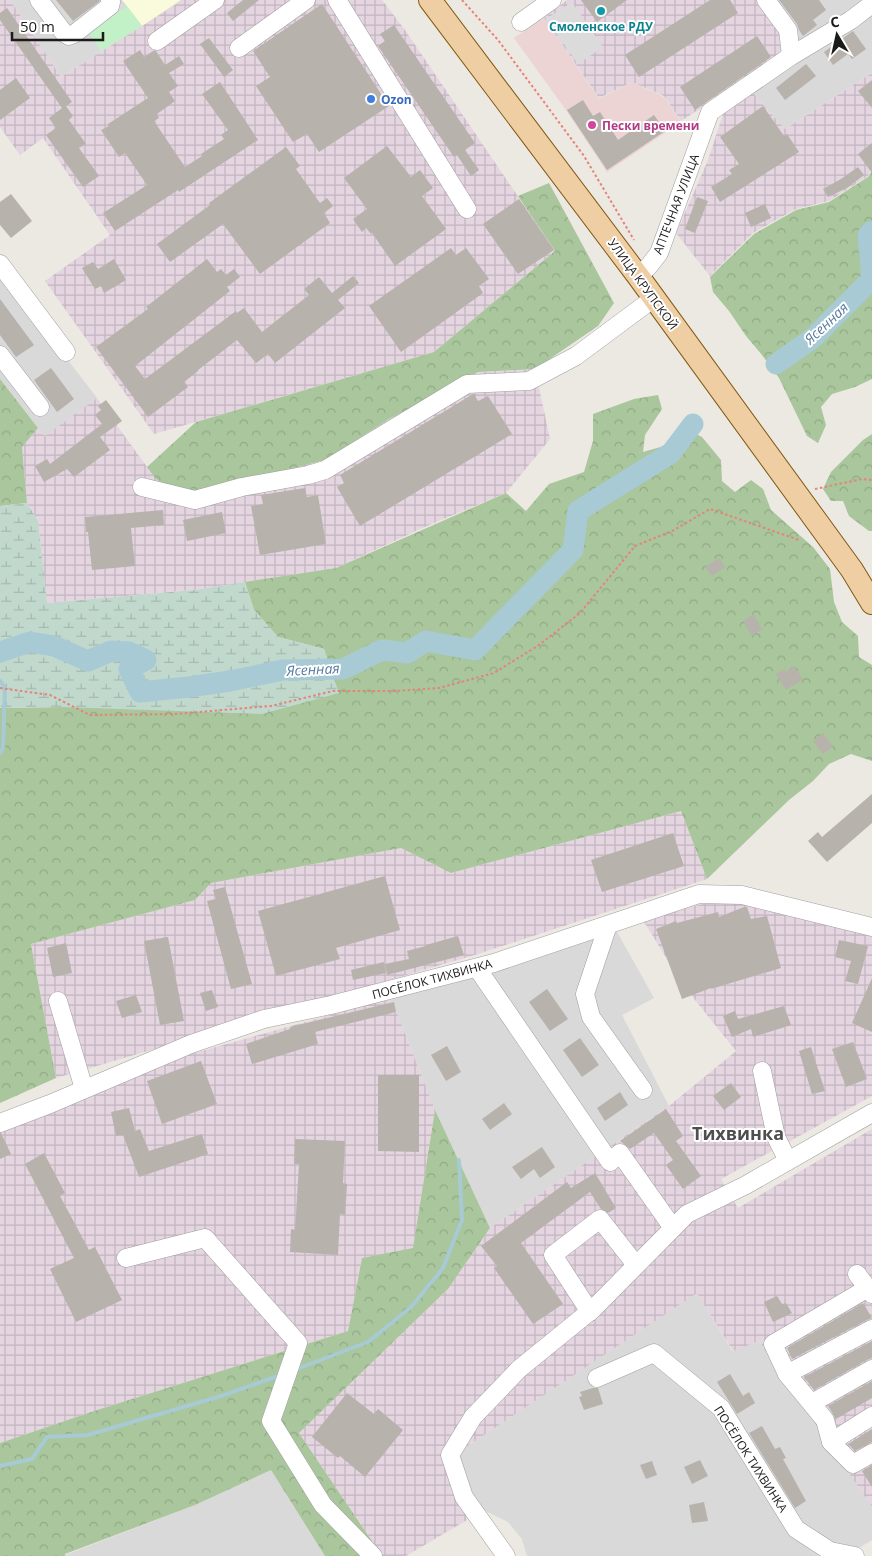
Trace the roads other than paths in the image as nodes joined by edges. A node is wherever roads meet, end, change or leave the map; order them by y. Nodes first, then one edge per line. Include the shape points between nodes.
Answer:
1 (39, 0) edge
2 (110, 0) edge
3 (215, 0) edge
4 (306, 0) edge
5 (337, 0) edge
6 (430, 0) edge
7 (552, 0) edge
8 (766, 0) edge
9 (872, 4) edge
10 (521, 22) dead end
11 (157, 41) dead end
12 (239, 48) dead end
13 (791, 56) junction
14 (467, 209) dead end
15 (0, 264) edge
16 (638, 276) junction
17 (654, 298) junction
18 (66, 352) dead end
19 (0, 356) edge
20 (40, 407) dead end
21 (142, 487) dead end
22 (852, 570) junction
23 (872, 589) edge
24 (872, 603) edge
25 (608, 925) junction
26 (872, 927) edge
27 (477, 968) junction
28 (58, 1001) dead end
29 (762, 1071) dead end
30 (84, 1089) junction
31 (643, 1090) dead end
32 (872, 1113) edge
33 (0, 1123) edge
34 (788, 1161) junction
35 (673, 1228) junction
36 (126, 1258) dead end
37 (636, 1265) junction
38 (857, 1274) dead end
39 (870, 1291) edge
40 (590, 1312) junction
41 (872, 1329) edge
42 (872, 1369) edge
43 (787, 1374) junction
44 (597, 1378) dead end
45 (812, 1403) junction
46 (872, 1416) edge
47 (831, 1442) junction
48 (872, 1453) edge
49 (372, 1556) edge
50 (506, 1556) edge
51 (855, 1556) edge

1 - 2 street via 69,36 110,6
3 - 11 street
4 - 12 street
5 - 14 street
6 - 16 main road, УЛИЦА КРУПСКОЙ
7 - 10 street
8 - 13 street via 788,30
9 - 13 street, АПТЕЧНАЯ УЛИЦА
13 - 16 street, АПТЕЧНАЯ УЛИЦА via 710,112 659,253
15 - 18 street
16 - 17 main road, УЛИЦА КРУПСКОЙ
17 - 21 street via 576,356 529,381 467,384 325,470 195,500
17 - 22 main road, УЛИЦА КРУПСКОЙ
19 - 20 street
22 - 23 main road, УЛИЦА КРУПСКОЙ
22 - 24 main road, УЛИЦА КРУПСКОЙ
25 - 26 street, ПОСЁЛОК ТИХВИНКА via 699,894 742,895
25 - 27 street, ПОСЁЛОК ТИХВИНКА
25 - 31 street via 585,994 590,1017
27 - 30 street, ПОСЁЛОК ТИХВИНКА via 264,1019 191,1044
27 - 35 street via 610,1162 620,1153
28 - 30 street
29 - 34 street via 776,1137
30 - 33 street, ПОСЁЛОК ТИХВИНКА
32 - 34 street
34 - 35 street via 687,1214
35 - 37 street
36 - 49 street via 205,1238 298,1343 271,1421 323,1505
37 - 40 street
37 - 40 street via 600,1219 553,1255
38 - 39 street
39 - 43 street via 773,1344
40 - 50 street via 519,1369 473,1418 450,1455 464,1497
41 - 43 street
42 - 45 street
43 - 45 street
44 - 51 street, ПОСЁЛОК ТИХВИНКА via 654,1353 721,1408 796,1529 830,1551
45 - 47 street via 825,1420
46 - 47 street
47 - 48 street via 853,1464

